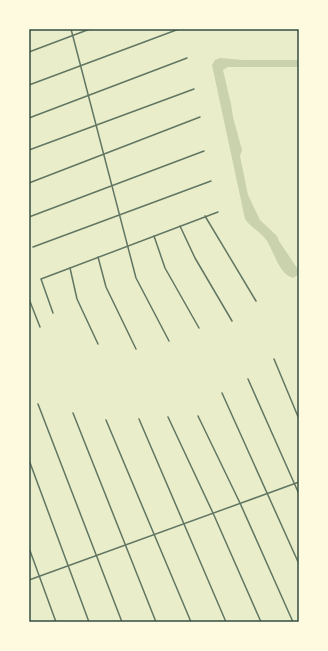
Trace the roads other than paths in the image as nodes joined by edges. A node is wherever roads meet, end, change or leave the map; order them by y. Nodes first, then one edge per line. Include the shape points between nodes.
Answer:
1 (70, 29) edge
2 (90, 29) edge
3 (179, 29) edge
4 (72, 36) junction
5 (29, 52) edge
6 (187, 58) dead end
7 (80, 66) junction
8 (29, 85) edge
9 (194, 88) dead end
10 (88, 95) junction
11 (200, 117) dead end
12 (29, 118) edge
13 (96, 125) junction
14 (29, 150) edge
15 (204, 151) dead end
16 (104, 154) junction
17 (211, 181) dead end
18 (29, 183) edge
19 (112, 185) junction
20 (218, 212) dead end
21 (120, 215) junction
22 (206, 216) junction
23 (29, 217) edge
24 (180, 226) junction
25 (154, 236) junction
26 (128, 245) junction
27 (32, 247) dead end
28 (98, 257) junction
29 (70, 268) junction
30 (29, 299) edge
31 (256, 302) dead end
32 (54, 313) dead end
33 (232, 321) dead end
34 (40, 327) dead end
35 (199, 328) dead end
36 (169, 341) dead end
37 (98, 344) dead end
38 (136, 349) dead end
39 (274, 359) dead end
40 (248, 378) dead end
41 (222, 394) dead end
42 (38, 404) dead end
43 (73, 413) dead end
44 (198, 416) dead end
45 (168, 417) dead end
46 (138, 419) dead end
47 (299, 419) edge
48 (106, 420) dead end
49 (29, 460) edge
50 (299, 482) edge
51 (295, 484) junction
52 (267, 494) junction
53 (299, 494) edge
54 (240, 504) junction
55 (213, 513) junction
56 (184, 524) junction
57 (155, 534) junction
58 (126, 544) junction
59 (29, 548) edge
60 (97, 555) junction
61 (299, 564) edge
62 (68, 566) junction
63 (39, 576) junction
64 (29, 580) edge
65 (56, 622) edge
66 (89, 622) edge
67 (122, 622) edge
68 (156, 622) edge
69 (191, 622) edge
70 (226, 622) edge
71 (260, 622) edge
72 (293, 622) edge

1 - 4 street
2 - 4 street
3 - 7 street
4 - 5 street
4 - 7 street
6 - 10 street
7 - 8 street
7 - 10 street
9 - 13 street
10 - 12 street
10 - 13 street
11 - 16 street
13 - 14 street
13 - 16 street
15 - 19 street
16 - 18 street
16 - 19 street
17 - 21 street
19 - 21 street
19 - 23 street
20 - 22 street
21 - 26 street
21 - 27 street
22 - 24 street
22 - 31 street
24 - 25 street
24 - 33 street via 195,258
25 - 26 street
25 - 35 street via 165,268
26 - 28 street
26 - 36 street via 136,278
28 - 29 street
28 - 38 street via 106,287
29 - 32 street via 41,279
29 - 37 street via 77,299
30 - 34 street
39 - 47 street
40 - 51 street
41 - 52 street
42 - 60 street
43 - 58 street
44 - 54 street
45 - 55 street
46 - 56 street
48 - 57 street
49 - 62 street
50 - 51 street
51 - 52 street
51 - 53 street
52 - 54 street
52 - 61 street
54 - 55 street
54 - 72 street
55 - 56 street
55 - 71 street
56 - 57 street
56 - 70 street
57 - 58 street
57 - 69 street
58 - 60 street
58 - 68 street
59 - 63 street
60 - 62 street
60 - 67 street
62 - 63 street
62 - 66 street
63 - 64 street
63 - 65 street

